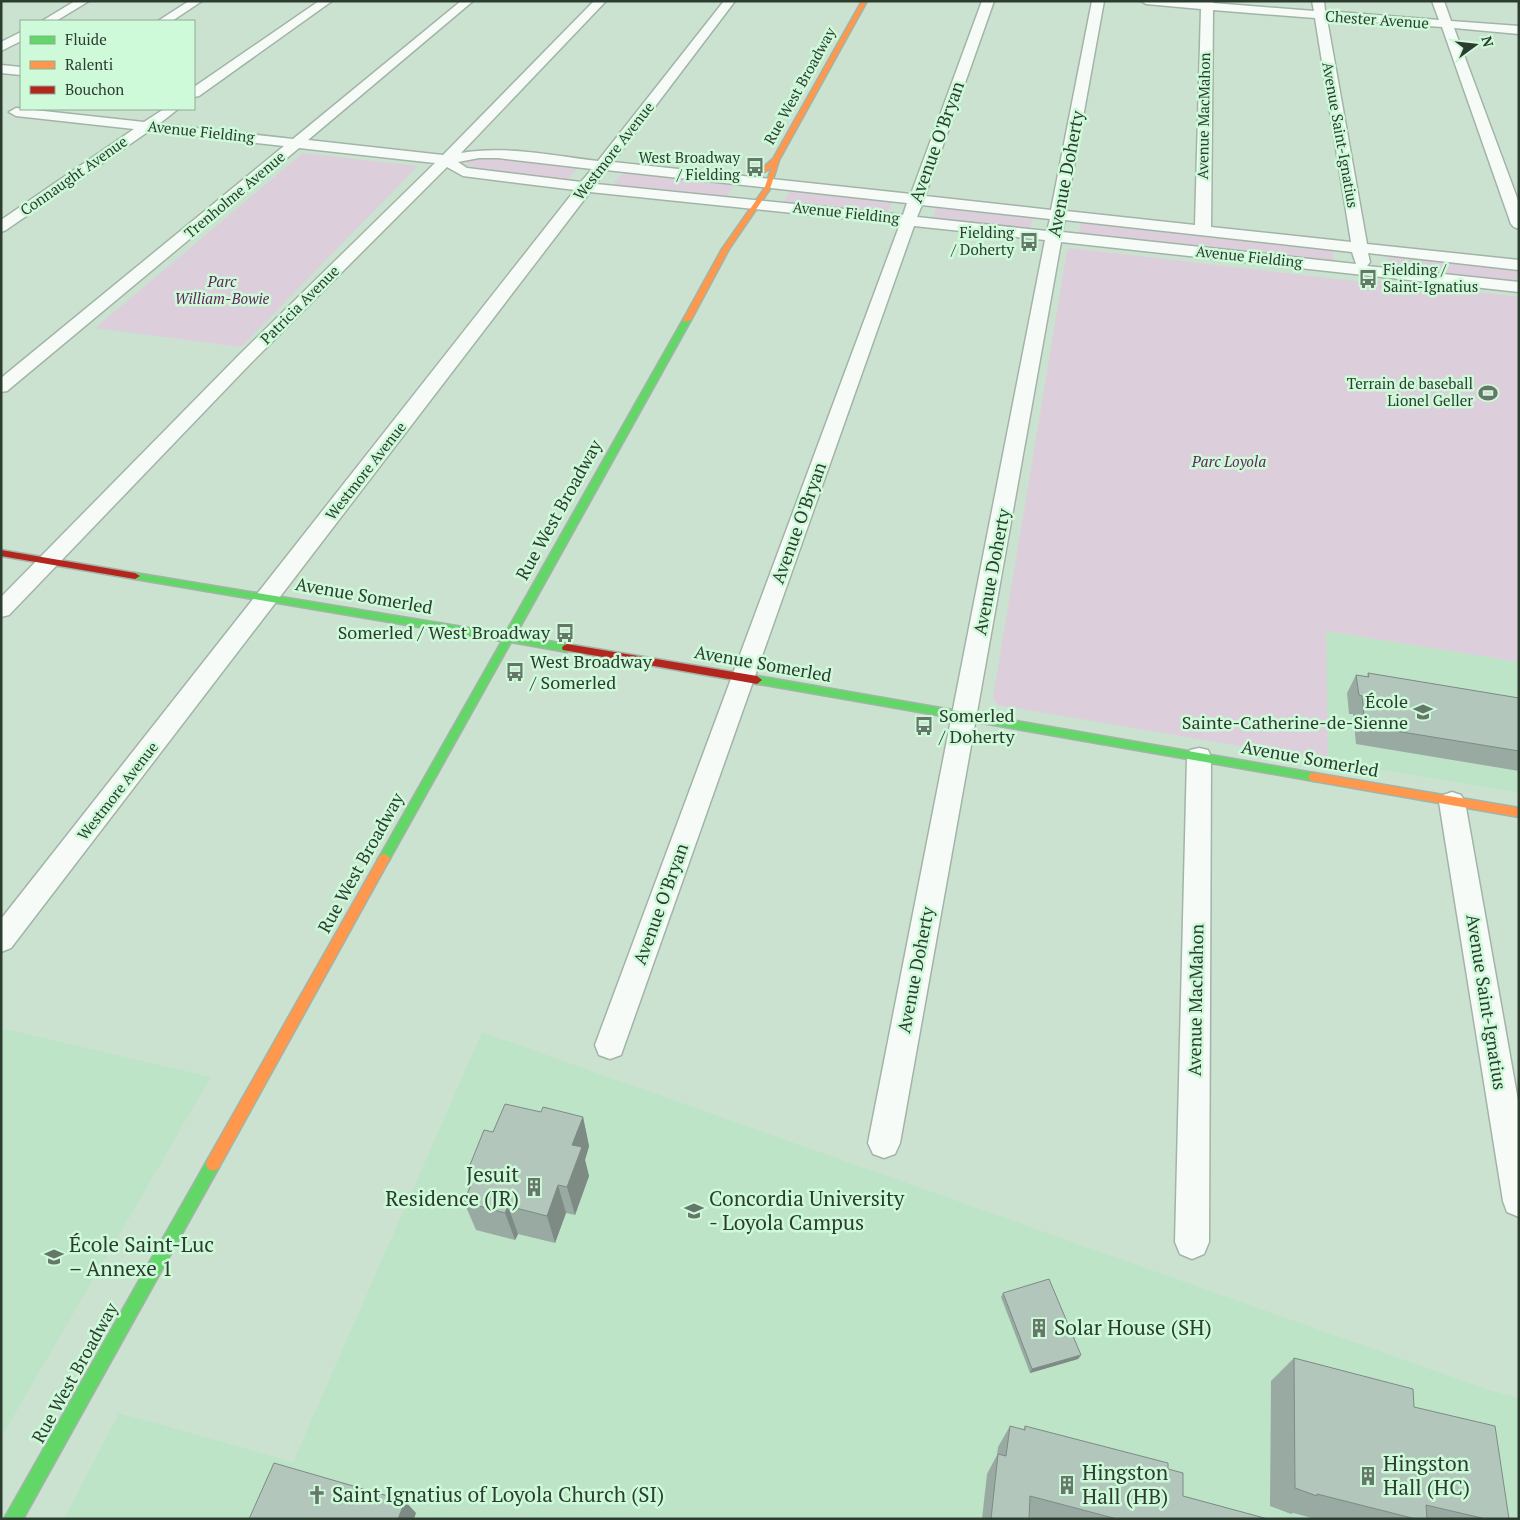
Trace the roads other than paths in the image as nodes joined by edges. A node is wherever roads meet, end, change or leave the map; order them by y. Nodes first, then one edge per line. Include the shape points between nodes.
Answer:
1 (84, 1) edge
2 (196, 1) edge
3 (327, 1) edge
4 (468, 1) edge
5 (601, 1) edge
6 (730, 1) edge
7 (865, 1) edge
8 (988, 1) edge
9 (1098, 1) edge
10 (1146, 1) edge
11 (1438, 1) edge
12 (1206, 4) edge
13 (1318, 8) edge
14 (50, 20) edge
15 (166, 20) edge
16 (1446, 25) junction
17 (1519, 30) edge
18 (20, 37) edge
19 (1, 47) edge
20 (1, 69) edge
21 (20, 71) edge
22 (195, 93) edge
23 (171, 110) edge
24 (15, 113) edge
25 (147, 126) junction
26 (298, 143) junction
27 (446, 160) junction
28 (603, 165) junction
29 (763, 183) junction
30 (586, 187) junction
31 (915, 200) junction
32 (751, 204) junction
33 (1058, 215) junction
34 (909, 220) junction
35 (1519, 224) edge
36 (1, 227) edge
37 (1203, 231) junction
38 (1054, 236) junction
39 (1359, 248) junction
40 (1519, 265) edge
41 (1363, 269) junction
42 (1519, 287) edge
43 (1, 362) edge
44 (26, 366) junction
45 (1, 387) edge
46 (1, 553) edge
47 (50, 561) junction
48 (268, 598) junction
49 (1, 610) edge
50 (508, 638) junction
51 (744, 678) junction
52 (964, 717) junction
53 (1199, 757) junction
54 (1452, 802) junction
55 (1519, 813) edge
56 (1, 940) edge
57 (610, 1045) dead end
58 (884, 1143) dead end
59 (1519, 1201) edge
60 (1192, 1242) dead end
61 (14, 1519) edge

1 - 14 street
2 - 15 street
3 - 22 street
4 - 26 street, Trenholme Avenue
5 - 27 street, Patricia Avenue
6 - 28 street, Westmore Avenue
7 - 29 street, Rue West Broadway via 776,160 761,173
8 - 31 street, Avenue O'Bryan
9 - 33 street, Avenue Doherty
10 - 12 street, Chester Avenue
11 - 16 street
12 - 13 street, Chester Avenue
12 - 37 street, Avenue MacMahon
13 - 16 street, Chester Avenue
13 - 39 street, Avenue Saint-Ignatius
16 - 17 street, Chester Avenue
16 - 35 street
18 - 19 street
20 - 21 street
23 - 25 street, Connaught Avenue
24 - 25 street, Avenue Fielding
25 - 26 street, Avenue Fielding
25 - 36 street, Connaught Avenue
26 - 27 street, Avenue Fielding
26 - 44 street, Trenholme Avenue
27 - 28 street, Avenue Fielding via 488,153
27 - 30 street, Avenue Fielding via 463,172
27 - 47 street, Patricia Avenue
28 - 29 street, Avenue Fielding
28 - 30 street, Westmore Avenue
29 - 31 street, Avenue Fielding
29 - 32 street, Rue West Broadway
30 - 32 street, Avenue Fielding
30 - 48 street, Westmore Avenue
31 - 33 street, Avenue Fielding
31 - 34 street, Avenue O'Bryan
32 - 34 street, Avenue Fielding
32 - 50 street, Rue West Broadway
33 - 37 street, Avenue Fielding
33 - 38 street, Avenue Doherty
34 - 38 street, Avenue Fielding
34 - 51 street, Avenue O'Bryan
37 - 39 street, Avenue Fielding
38 - 41 street, Avenue Fielding
38 - 52 street, Avenue Doherty
39 - 40 street, Avenue Fielding
39 - 41 street, Avenue Saint-Ignatius
41 - 42 street, Avenue Fielding
43 - 44 street
44 - 45 street, Trenholme Avenue
46 - 47 street, Avenue Somerled
47 - 48 street, Avenue Somerled
47 - 49 street, Patricia Avenue
48 - 50 street, Avenue Somerled
48 - 56 street, Westmore Avenue
50 - 51 street, Avenue Somerled
50 - 61 street, Rue West Broadway
51 - 52 street, Avenue Somerled
51 - 57 street, Avenue O'Bryan
52 - 53 street, Avenue Somerled
52 - 58 street, Avenue Doherty
53 - 54 street, Avenue Somerled
53 - 60 street, Avenue MacMahon
54 - 55 street, Avenue Somerled
54 - 59 street, Avenue Saint-Ignatius

